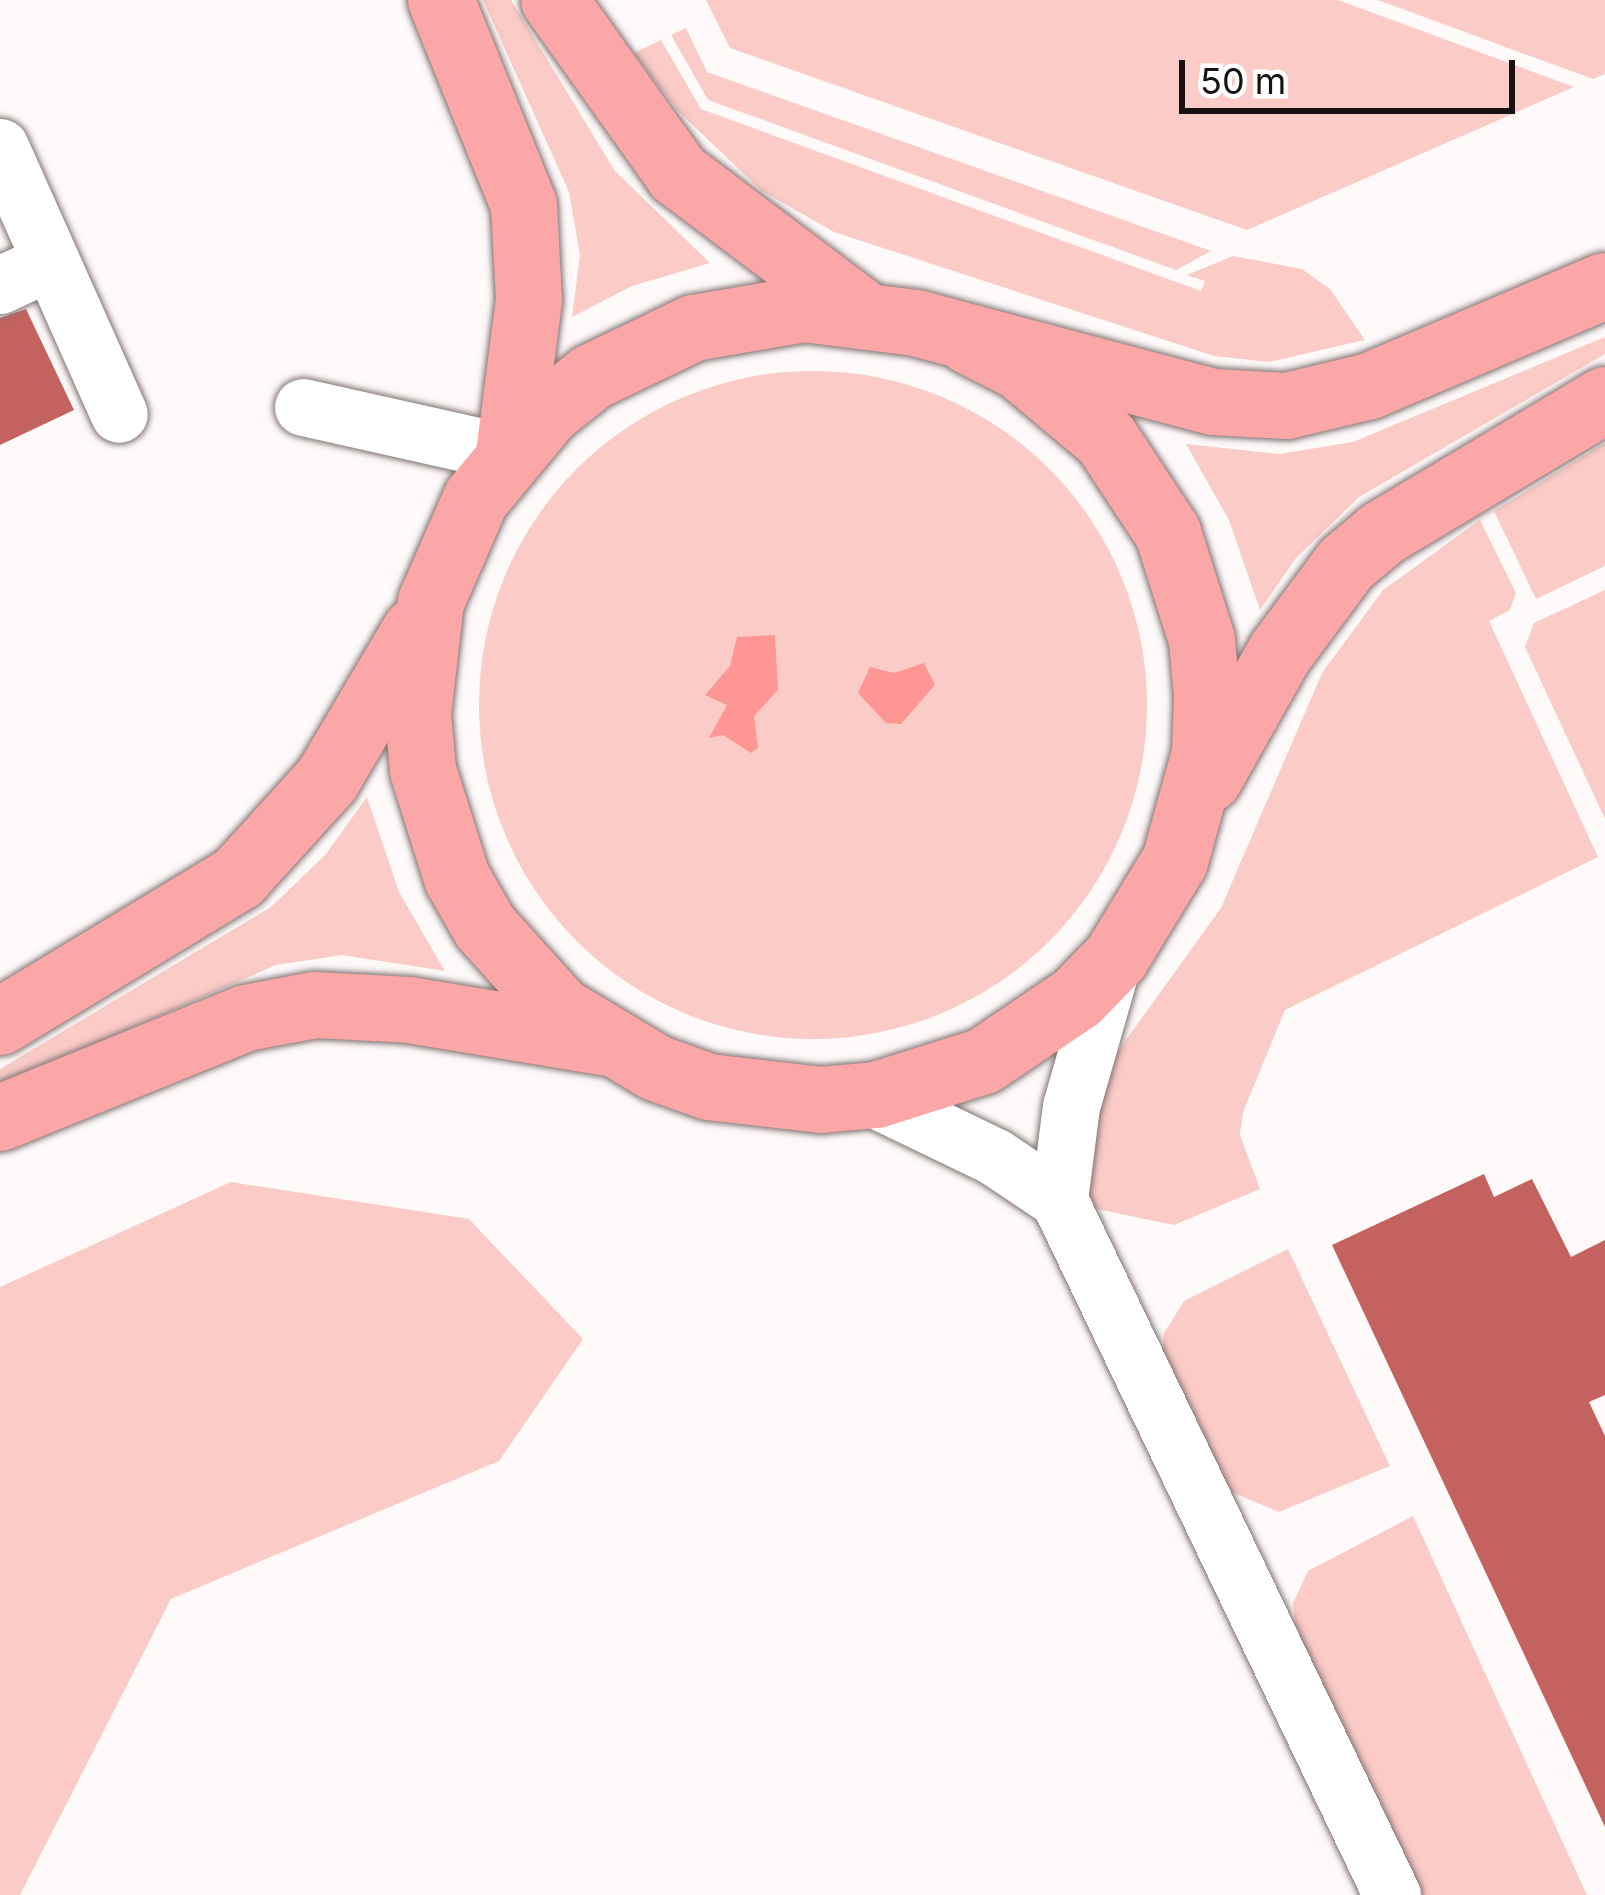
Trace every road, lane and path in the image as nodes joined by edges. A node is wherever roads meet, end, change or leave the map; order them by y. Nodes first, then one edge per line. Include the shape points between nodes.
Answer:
1 (441, 0) edge
2 (554, 0) edge
3 (0, 147) edge
4 (51, 261) junction
5 (0, 285) edge
6 (1605, 286) edge
7 (860, 312) junction
8 (969, 341) junction
9 (1605, 400) edge
10 (303, 407) dead end
11 (119, 414) dead end
12 (509, 453) junction
13 (431, 602) junction
14 (1193, 808) junction
15 (1114, 961) junction
16 (0, 1022) edge
17 (606, 1043) junction
18 (869, 1096) junction
19 (0, 1118) edge
20 (1059, 1200) junction
21 (1392, 1895) edge

1 - 12 main road via 524,205 529,300
2 - 7 main road via 678,174
3 - 4 lane
4 - 5 lane
4 - 11 lane
6 - 8 main road via 1370,386 1287,406 1213,402
7 - 8 main road
7 - 12 main road via 804,309 694,328 592,377
8 - 14 main road via 1035,378 1106,439 1168,533 1202,640 1204,753
9 - 14 main road via 1399,523 1346,564 1280,653
10 - 12 lane
12 - 13 main road via 476,499
13 - 16 main road via 327,780 284,834 210,899
13 - 17 main road via 418,714 436,825 457,878 520,971
14 - 15 main road via 1150,911
15 - 18 main road via 1033,1033 984,1061
15 - 20 lane via 1071,1106
17 - 18 main road via 710,1087 764,1098
17 - 19 main road via 409,1010 315,1005 215,1029
18 - 20 lane via 995,1157
20 - 21 lane

